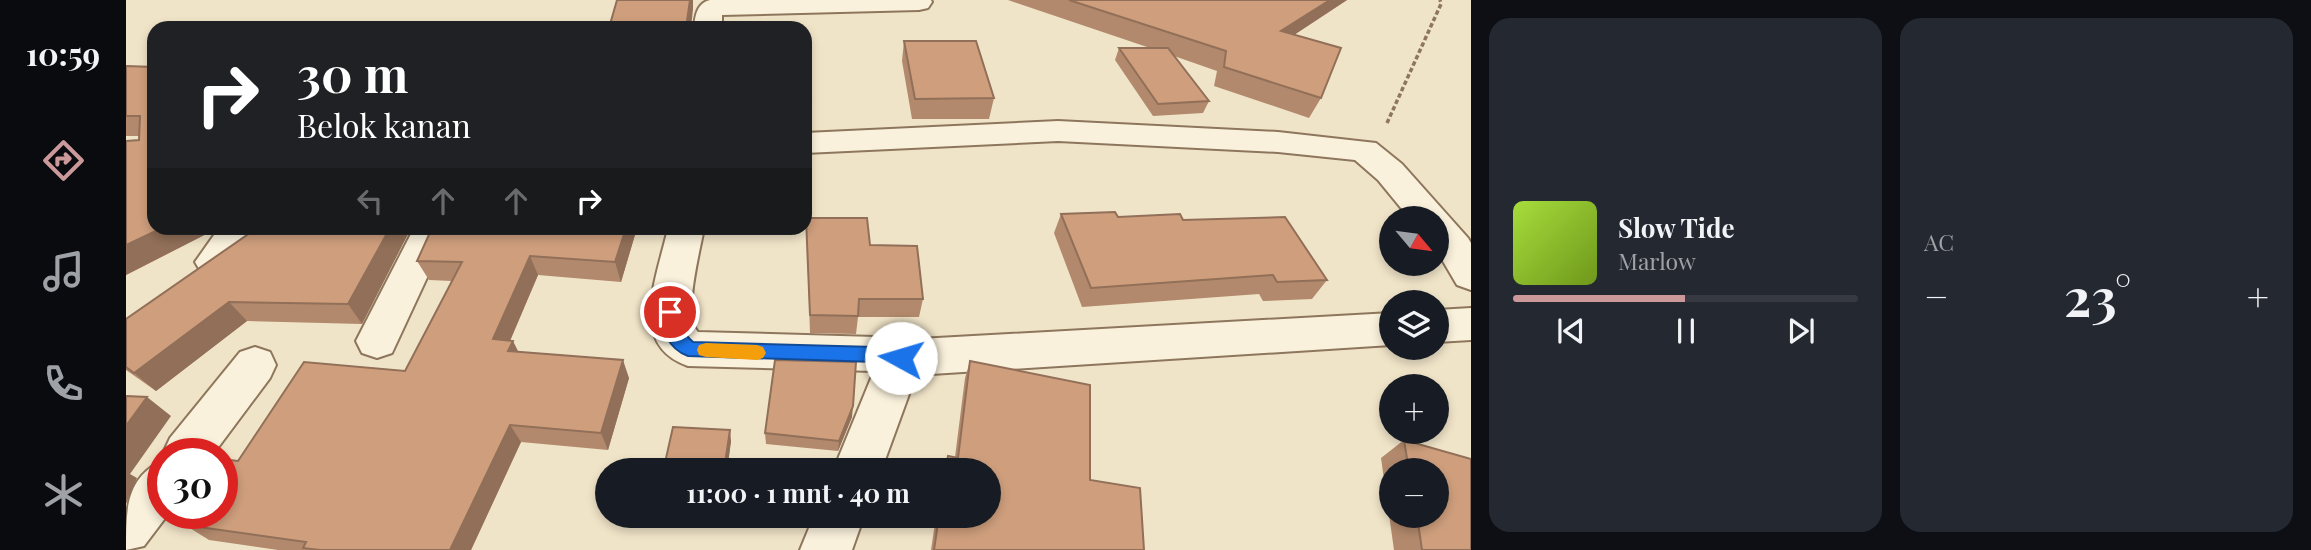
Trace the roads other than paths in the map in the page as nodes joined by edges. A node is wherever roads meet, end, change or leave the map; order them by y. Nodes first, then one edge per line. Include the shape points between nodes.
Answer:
1 (919, 2) dead end
2 (708, 21) edge
3 (812, 144) edge
4 (1419, 206) edge
5 (234, 235) edge
6 (429, 235) edge
7 (685, 235) edge
8 (1449, 241) edge
9 (214, 262) edge
10 (1471, 275) edge
11 (1471, 324) edge
12 (1449, 325) edge
13 (1379, 330) edge
14 (377, 341) dead end
15 (901, 358) junction
16 (255, 365) dead end
17 (198, 438) edge
18 (862, 458) edge
19 (147, 502) edge
20 (834, 528) edge
21 (126, 529) edge
22 (825, 550) edge

1 - 2 street via 714,6
3 - 4 street via 1058,131 1364,150
5 - 9 street
6 - 14 street
7 - 15 street via 670,312 672,332 688,349
8 - 10 street
11 - 12 street
13 - 15 street
15 - 18 street
16 - 17 street
19 - 21 street
20 - 22 street

